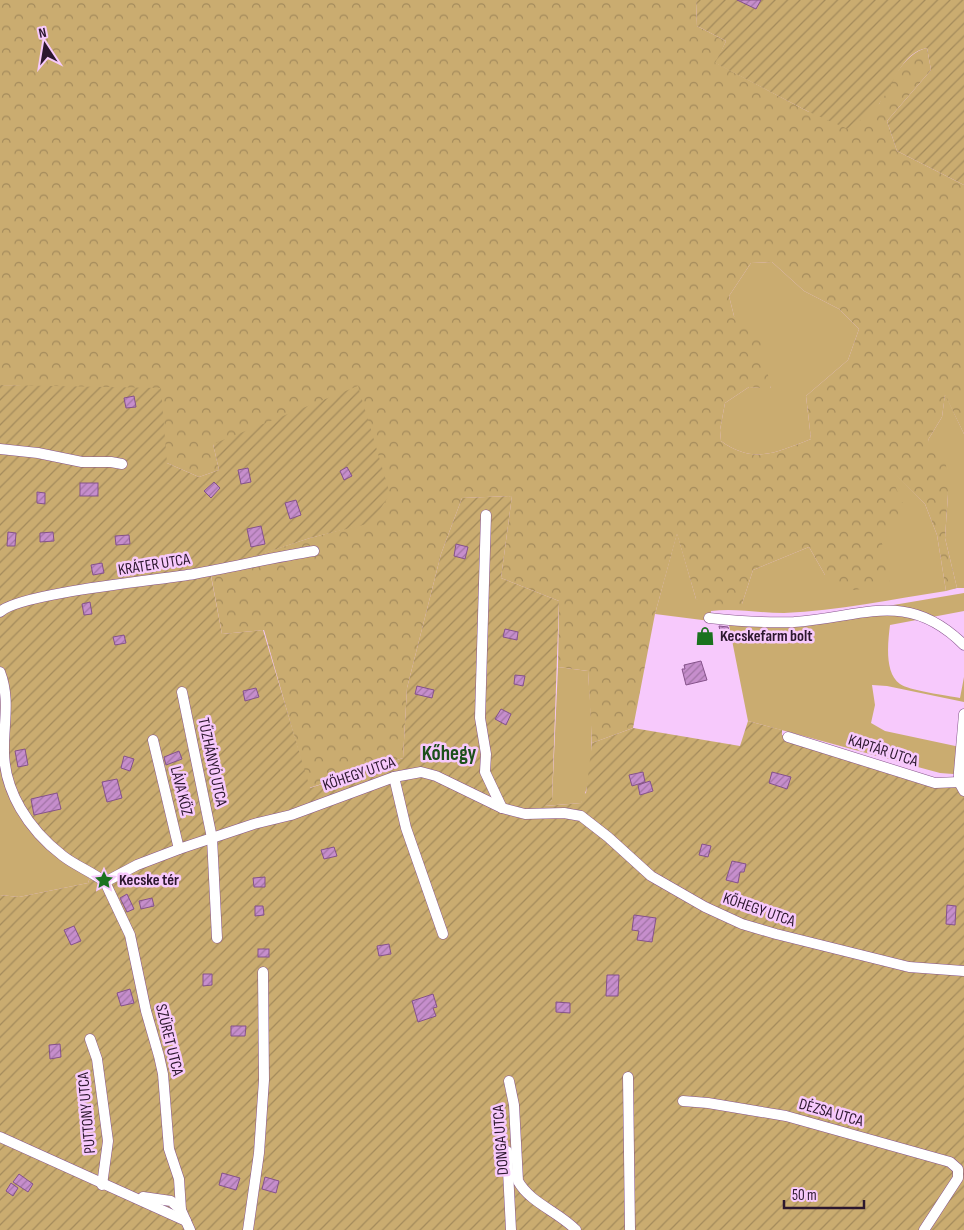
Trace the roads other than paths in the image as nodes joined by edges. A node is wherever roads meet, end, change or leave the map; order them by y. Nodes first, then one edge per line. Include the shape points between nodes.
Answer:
1 (0, 449) edge
2 (122, 464) dead end
3 (486, 515) dead end
4 (314, 551) dead end
5 (0, 612) edge
6 (709, 618) dead end
7 (964, 644) edge
8 (0, 672) edge
9 (182, 692) dead end
10 (964, 714) edge
11 (788, 737) dead end
12 (153, 740) dead end
13 (394, 777) junction
14 (962, 787) edge
15 (502, 808) junction
16 (212, 838) junction
17 (179, 849) junction
18 (105, 882) junction
19 (443, 934) dead end
20 (217, 938) dead end
21 (964, 971) edge
22 (263, 972) dead end
23 (90, 1039) dead end
24 (628, 1077) dead end
25 (509, 1082) dead end
26 (683, 1101) dead end
27 (0, 1137) edge
28 (507, 1151) dead end
29 (512, 1171) junction
30 (102, 1185) junction
31 (137, 1197) junction
32 (181, 1210) junction
33 (188, 1225) edge
34 (248, 1230) edge
35 (512, 1230) edge
36 (576, 1230) edge
37 (630, 1230) edge
38 (924, 1230) edge

1 - 2 street via 82,462
3 - 15 street via 480,718 486,754 484,772
4 - 5 street, KRÁTER UTCA via 193,574 46,596 7,606
6 - 7 street via 794,622 908,611 931,620
8 - 18 street via 6,698 4,760 13,794 44,840
9 - 16 street, TŰZHÁNYÓ UTCA
10 - 14 street
11 - 14 street, KAPTÁR UTCA via 926,781
12 - 17 street, LÁVA KÖZ
13 - 15 street, KŐHEGY UTCA via 421,772 436,776
13 - 16 street, KŐHEGY UTCA via 291,815
13 - 19 street via 406,828
15 - 21 street, KŐHEGY UTCA via 525,814 580,816 651,876 742,924 909,967
16 - 17 street, KŐHEGY UTCA
16 - 20 street, TŰZHÁNYÓ UTCA
17 - 18 street, KŐHEGY UTCA via 138,864
18 - 32 street, SZÜRET UTCA via 130,935 161,1065 169,1149 179,1179
22 - 34 street via 264,1080 259,1152
23 - 30 street, PUTTONY UTCA via 97,1059 108,1141
24 - 37 street
25 - 29 street, DONGA UTCA via 514,1105
26 - 38 street, DÉZSA UTCA via 786,1116 955,1165 958,1178
27 - 30 street, SZÜRET UTCA
28 - 29 street
29 - 35 street
29 - 36 street, DONGA UTCA via 523,1190
30 - 31 street, SZÜRET UTCA
31 - 32 street, SZÜRET UTCA via 170,1201
31 - 33 street, SZÜRET UTCA
32 - 33 street, SZÜRET UTCA

